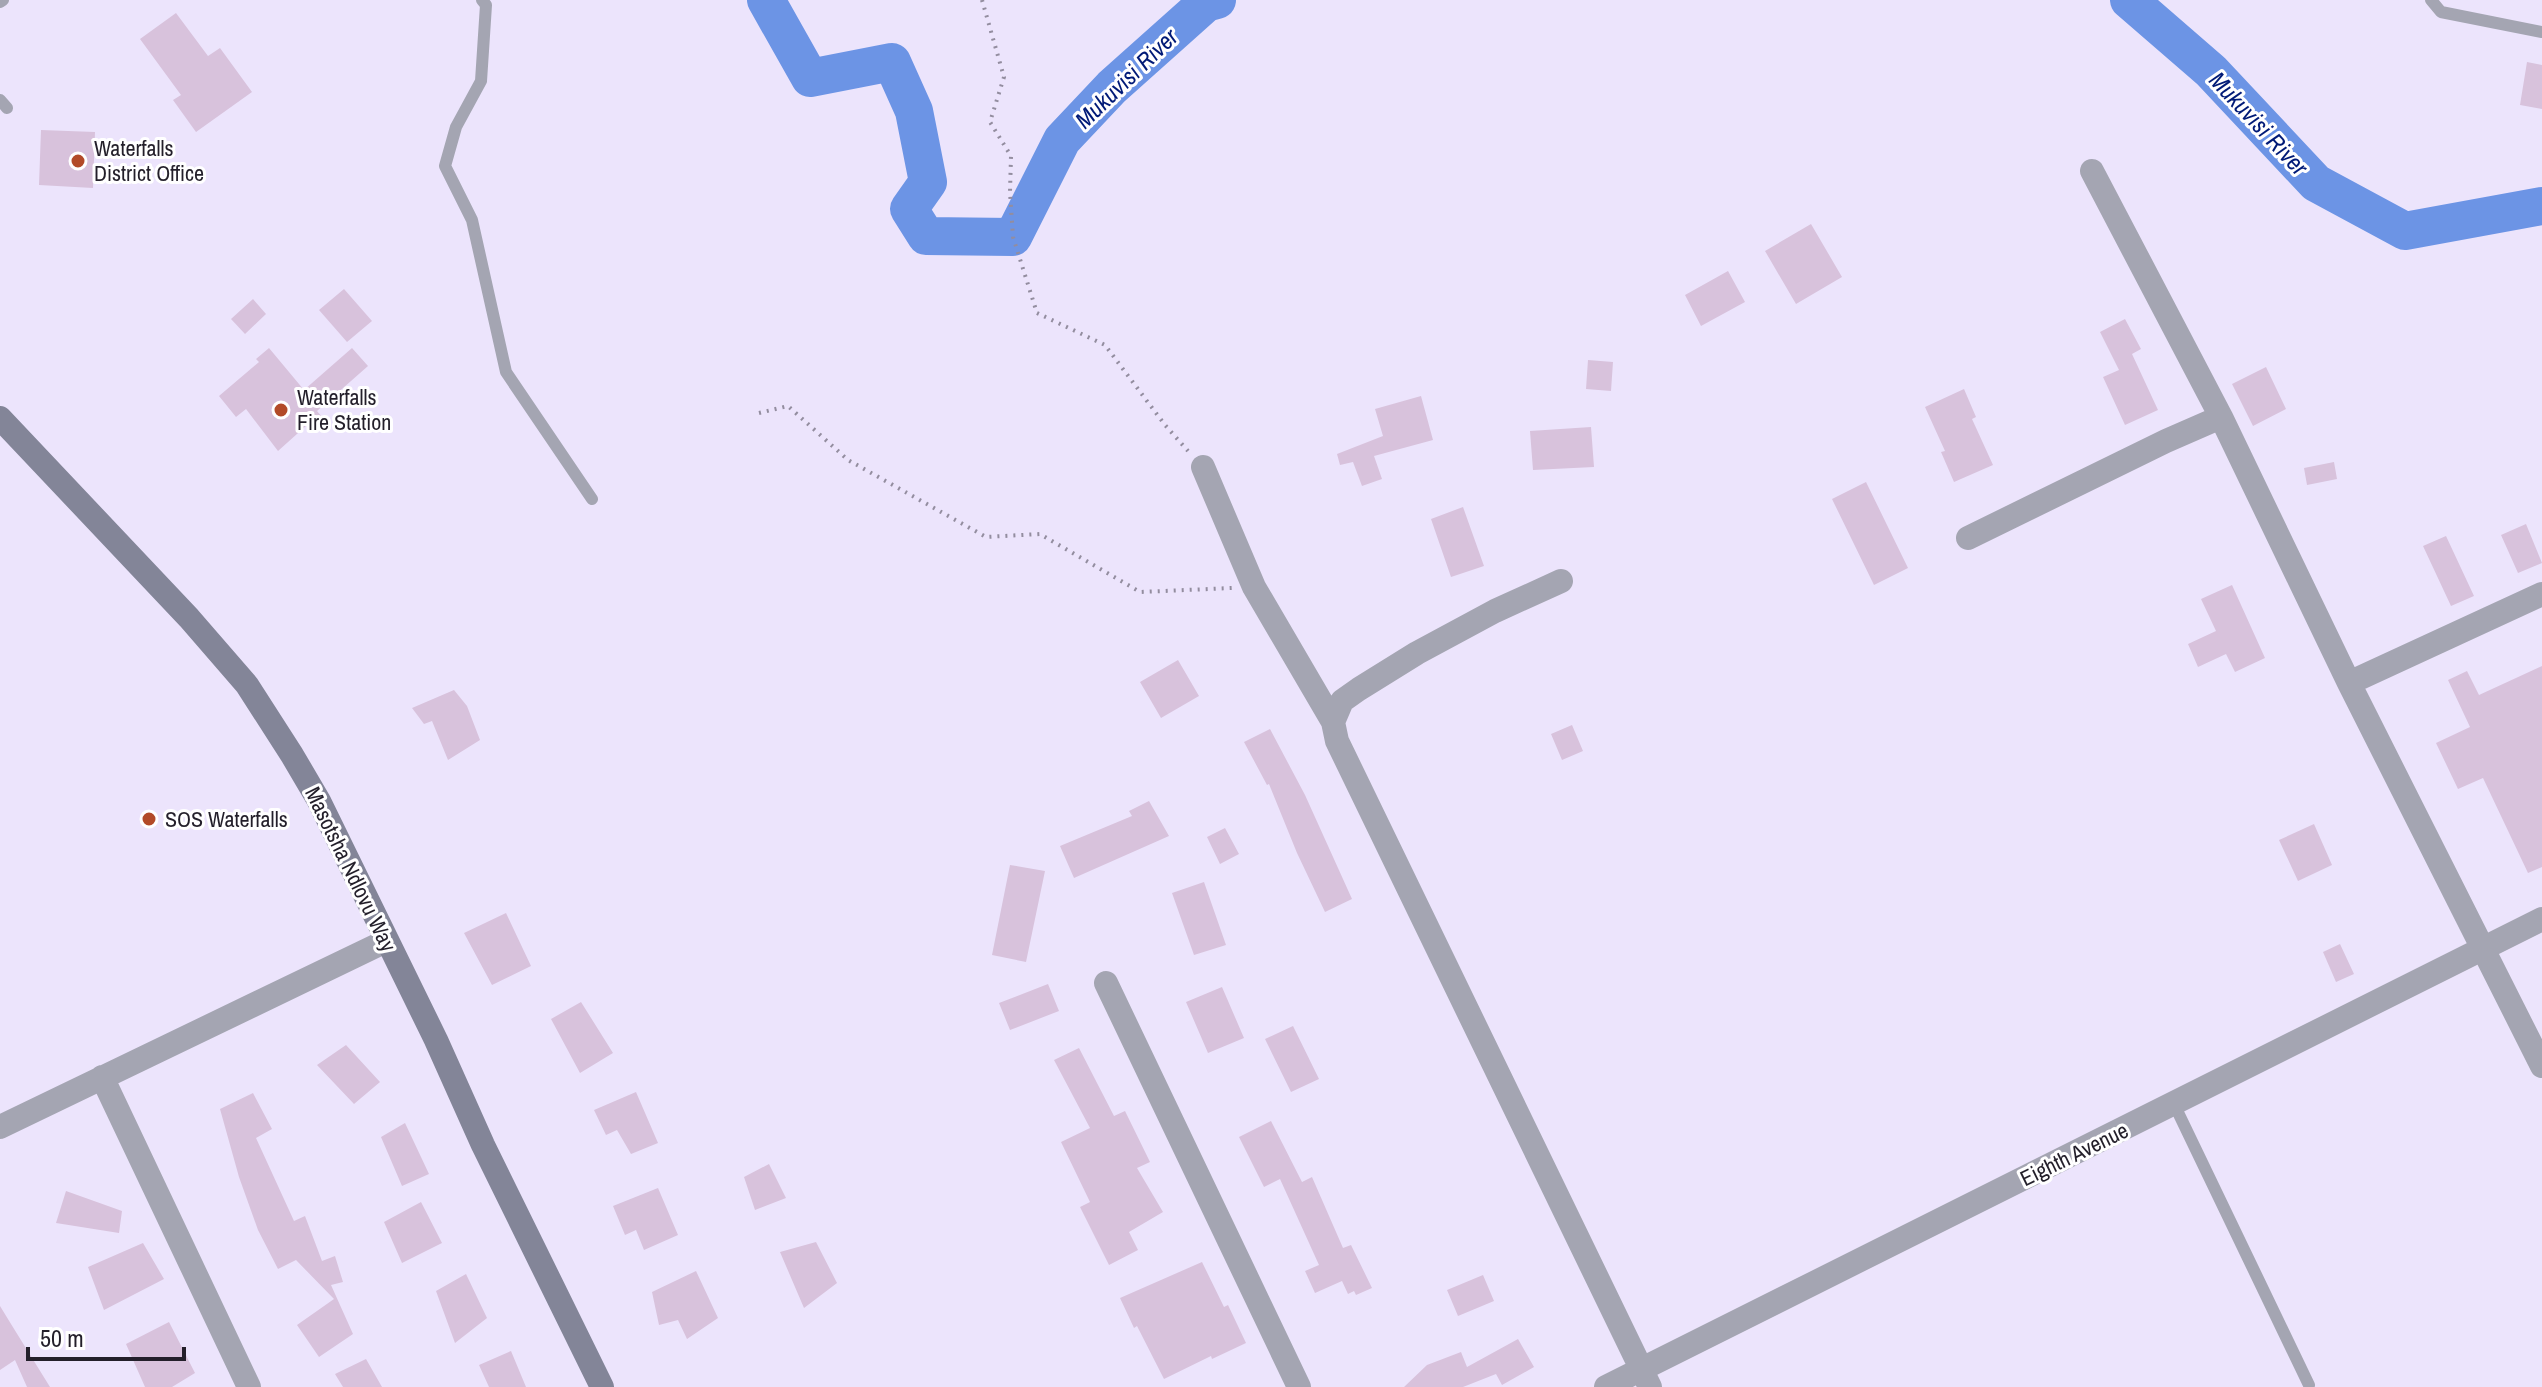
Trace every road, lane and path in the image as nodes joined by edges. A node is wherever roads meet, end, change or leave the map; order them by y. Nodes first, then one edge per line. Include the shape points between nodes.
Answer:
1 (482, 0) edge
2 (982, 0) edge
3 (2431, 0) edge
4 (2542, 32) edge
5 (2092, 171) dead end
6 (759, 413) dead end
7 (2221, 417) junction
8 (0, 418) edge
9 (1203, 467) joint
10 (592, 499) dead end
11 (1968, 538) dead end
12 (1561, 581) dead end
13 (1254, 587) junction
14 (2542, 594) edge
15 (2349, 683) junction
16 (1333, 722) junction
17 (2542, 919) edge
18 (386, 941) junction
19 (2484, 947) junction
20 (1106, 983) dead end
21 (2542, 1066) edge
22 (102, 1077) junction
23 (2174, 1104) junction
24 (0, 1127) edge
25 (1646, 1378) edge
26 (2309, 1385) edge
27 (249, 1387) edge
28 (602, 1387) edge
29 (1299, 1387) edge
30 (1606, 1387) edge

1 - 10 lane via 486,5 481,81 456,127 445,166 472,220 506,372
2 - 9 path via 1004,77 990,122 1011,156 1013,237 1037,313 1105,345
3 - 4 lane via 2441,12
5 - 7 street
6 - 13 path via 788,406 848,460 986,537 1040,534 1140,592
7 - 11 street
7 - 15 street
8 - 18 street, Masotsha Ndlovu Way via 247,685 312,788
9 - 13 street
12 - 16 street via 1417,653 1342,701
13 - 16 street
14 - 15 street
15 - 19 street
16 - 25 street via 1337,741
17 - 19 street, Eighth Avenue
18 - 22 street
18 - 28 street, Masotsha Ndlovu Way
19 - 21 street
19 - 23 street, Eighth Avenue
20 - 29 street
22 - 24 street
22 - 27 street
23 - 25 street, Eighth Avenue
23 - 26 lane
25 - 30 street, Eighth Avenue

